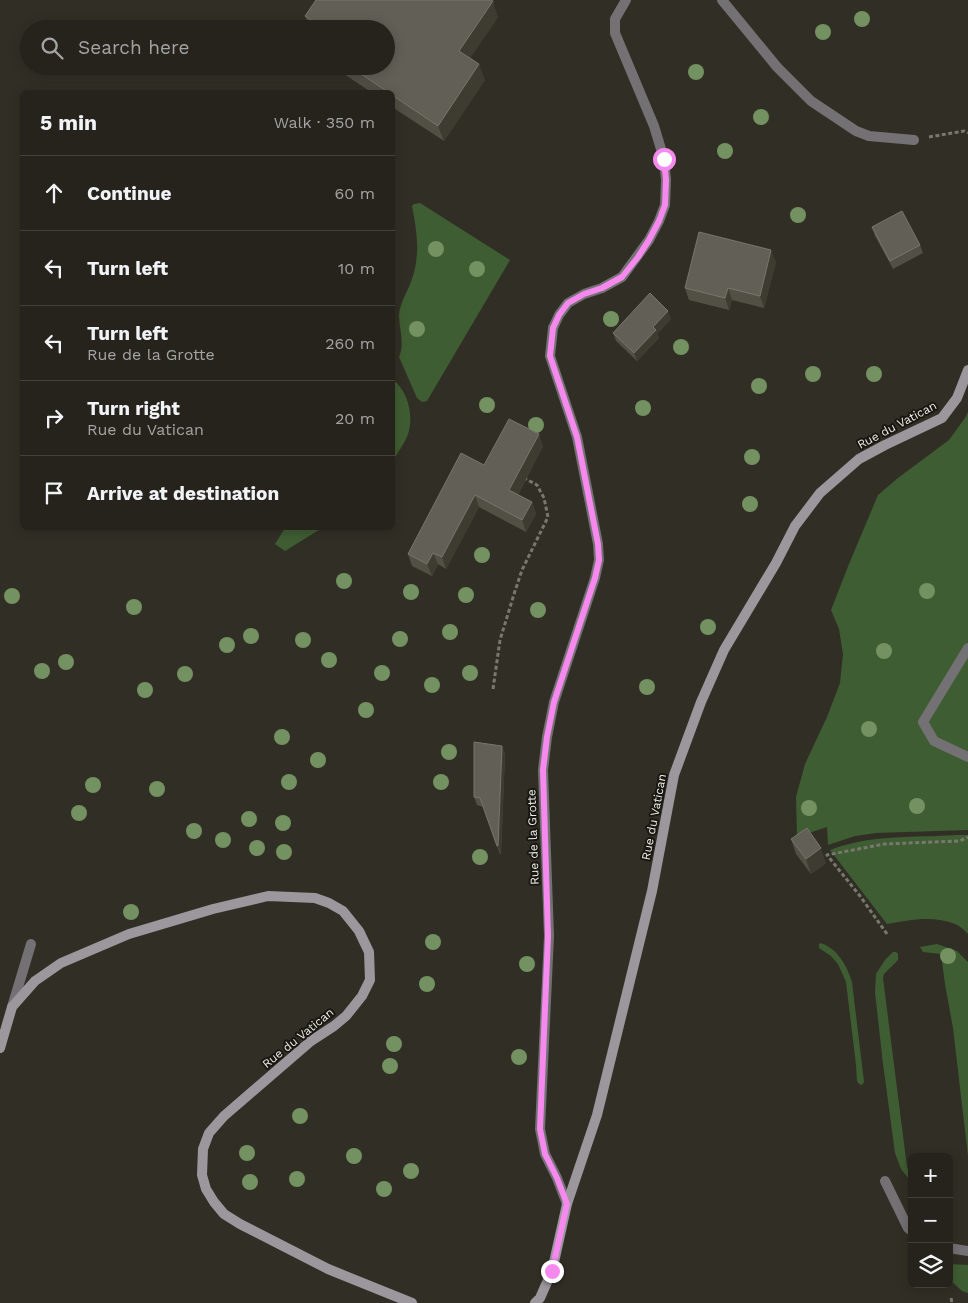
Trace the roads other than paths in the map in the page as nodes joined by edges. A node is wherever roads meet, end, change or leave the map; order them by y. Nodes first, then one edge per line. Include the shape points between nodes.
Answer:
1 (626, 0) edge
2 (722, 0) edge
3 (914, 140) road end
4 (968, 370) edge
5 (968, 648) edge
6 (968, 757) edge
7 (31, 944) dead end
8 (12, 1007) junction
9 (0, 1048) edge
10 (885, 1180) dead end
11 (567, 1204) junction
12 (908, 1228) edge
13 (953, 1248) edge
14 (968, 1250) edge
15 (412, 1303) edge
16 (535, 1303) edge

1 - 11 street, Rue de la Grotte via 615,19 615,33 654,126 664,159 665,205 649,240 622,277 568,303 553,328 550,356 577,437 599,560 554,702 543,770 548,936 540,1129 545,1154
2 - 3 street via 777,68 811,101 869,136
4 - 11 street, Rue du Vatican via 957,398 942,418 860,459 820,493 795,526 724,650 674,775 652,891 616,1040 597,1115
5 - 6 street via 923,722 934,741
7 - 8 street
8 - 9 street, Rue du Vatican
8 - 15 street, Rue du Vatican via 35,981 61,963 129,934 213,909 268,896 315,898 343,911 359,931 368,952 370,980 362,996 346,1016 311,1041 224,1116 209,1133 203,1149 202,1175 214,1202 224,1214 240,1224 328,1269
10 - 12 street
11 - 16 street, Rue du Vatican via 552,1271
13 - 14 street

